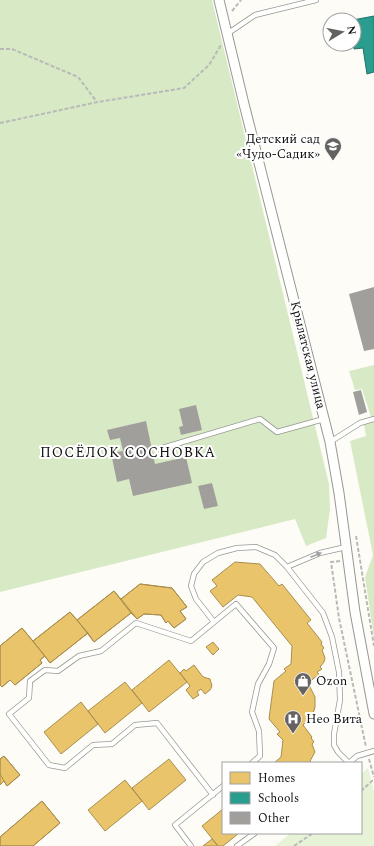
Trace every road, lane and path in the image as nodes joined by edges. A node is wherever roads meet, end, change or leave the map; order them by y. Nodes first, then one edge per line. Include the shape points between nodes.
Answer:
1 (219, 0) edge
2 (241, 0) edge
3 (316, 0) edge
4 (230, 13) dead end
5 (227, 34) junction
6 (0, 49) edge
7 (98, 102) junction
8 (0, 123) edge
9 (324, 419) junction
10 (374, 419) edge
11 (330, 442) junction
12 (160, 448) dead end
13 (346, 547) junction
14 (361, 560) dead end
15 (331, 562) dead end
16 (288, 567) junction
17 (214, 622) junction
18 (374, 646) edge
19 (374, 714) edge
20 (374, 751) edge
21 (367, 753) junction
22 (253, 762) edge
23 (348, 762) edge
24 (350, 762) edge
25 (374, 778) edge
26 (222, 787) edge
27 (362, 790) edge
28 (213, 794) junction
29 (254, 834) edge
30 (312, 834) edge
31 (191, 846) edge
32 (237, 846) edge
33 (294, 846) edge

1 - 5 street, Крылатская улица
2 - 4 path
3 - 5 lane via 255,15
5 - 7 path via 209,65 184,88
5 - 9 street, Крылатская улица
6 - 7 path via 12,49 78,77
7 - 8 path
9 - 11 street, Крылатская улица
9 - 12 lane via 277,432 260,419
10 - 11 lane via 360,423
11 - 13 street, Крылатская улица
16 -> 13 lane via 320,553
13 - 19 street, Крылатская улица
14 - 18 path
15 - 21 path via 342,634
16 - 17 lane via 275,555 256,547 218,553 203,562 194,574 191,586 196,599
16 - 23 lane via 323,613 332,638 339,672 340,700 334,745
17 - 22 lane via 236,604 274,648 258,684 252,712 259,731 260,756
17 - 28 lane via 191,641 136,624 101,651 79,656 58,671 45,670 30,681 29,698 9,714 49,765 65,768 93,745 112,744 135,725 157,723
20 - 21 lane
21 - 24 lane
21 - 25 path
25 - 27 path
26 - 28 lane
28 - 31 lane via 175,825
29 - 32 lane
30 - 33 path

